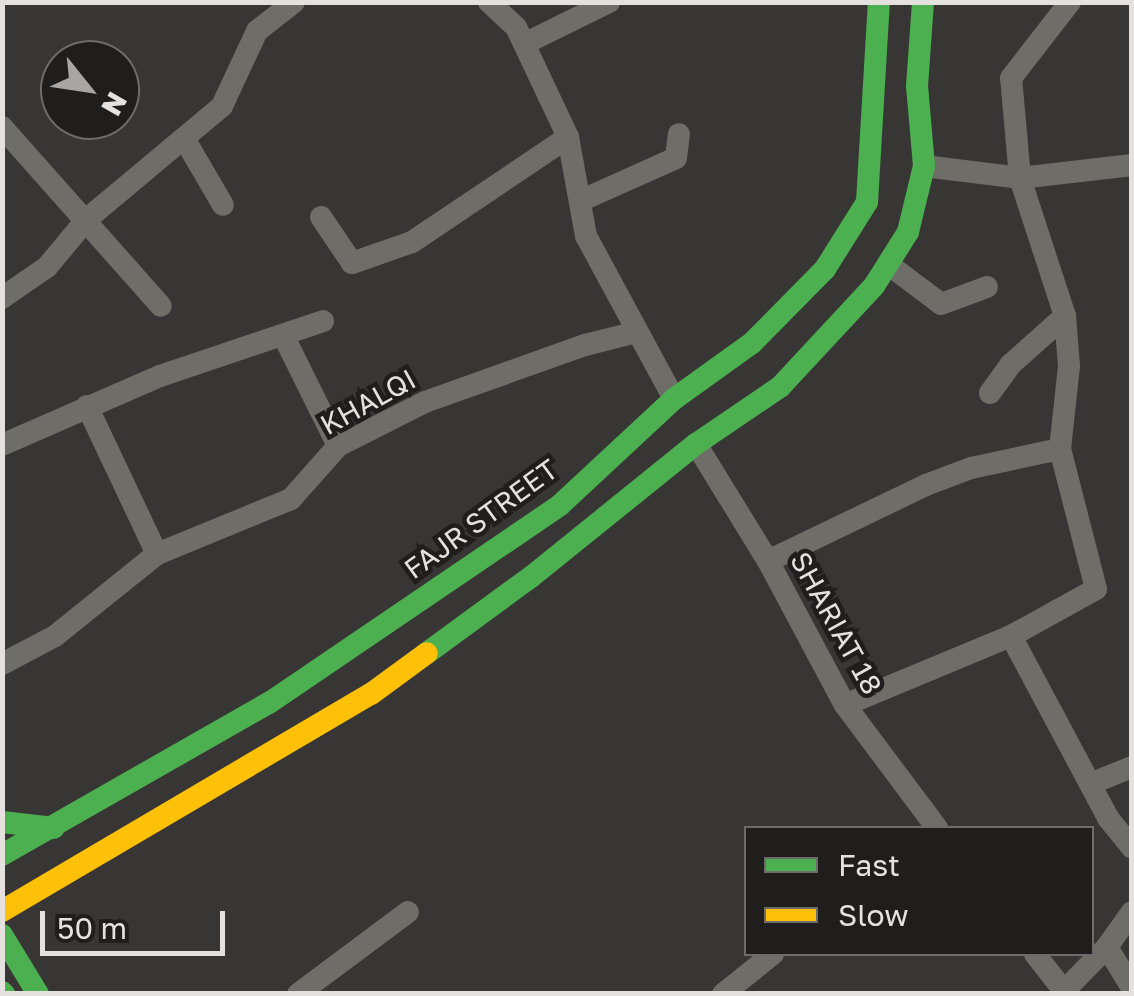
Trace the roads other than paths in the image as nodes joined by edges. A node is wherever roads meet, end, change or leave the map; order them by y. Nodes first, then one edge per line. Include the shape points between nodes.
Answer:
1 (294, 2) edge
2 (489, 2) edge
3 (608, 2) edge
4 (879, 2) edge
5 (923, 2) edge
6 (1070, 2) edge
7 (524, 44) junction
8 (2, 127) edge
9 (679, 134) dead end
10 (568, 137) junction
11 (185, 140) junction
12 (1132, 165) edge
13 (924, 166) junction
14 (1020, 178) junction
15 (580, 202) junction
16 (224, 206) dead end
17 (321, 217) dead end
18 (86, 220) junction
19 (888, 264) junction
20 (987, 287) dead end
21 (2, 298) edge
22 (161, 306) dead end
23 (1065, 316) junction
24 (323, 321) dead end
25 (637, 332) junction
26 (283, 335) junction
27 (990, 392) dead end
28 (674, 398) junction
29 (87, 406) junction
30 (696, 444) junction
31 (2, 445) edge
32 (338, 446) junction
33 (1060, 449) junction
34 (158, 554) junction
35 (768, 561) junction
36 (1012, 636) junction
37 (2, 664) edge
38 (845, 705) junction
39 (1132, 767) edge
40 (1090, 784) junction
41 (2, 822) edge
42 (932, 826) edge
43 (54, 828) junction
44 (1132, 848) edge
45 (2, 855) edge
46 (13, 905) edge
47 (408, 912) dead end
48 (1132, 912) edge
49 (7, 942) edge
50 (1107, 947) junction
51 (770, 956) edge
52 (1036, 956) edge
53 (1132, 988) edge
54 (1063, 992) edge
55 (38, 994) edge
56 (298, 994) edge
57 (723, 994) edge

1 - 11 street via 257,31 222,106
2 - 7 street via 516,26
3 - 7 street
4 - 28 main road, FAJR STREET via 867,202 824,269 752,342
5 - 13 main road via 917,86
6 - 14 street via 1011,78
7 - 10 street
8 - 18 street
9 - 15 street via 676,158
10 - 15 street
10 - 17 street via 412,242 352,263
11 - 16 street
11 - 18 street
12 - 14 street
13 - 14 street
13 - 19 main road via 908,232
14 - 23 street
15 - 25 street via 586,236
18 - 21 street via 47,267
18 - 22 street
19 - 20 street via 940,304
19 - 30 main road via 780,387
23 - 27 street
23 - 33 street via 1069,366
24 - 26 street
25 - 28 street
25 - 32 street, KHALQI via 424,402
26 - 29 street
26 - 32 street
28 - 30 main road
28 - 43 main road, FAJR STREET via 560,505 269,703
29 - 31 street
29 - 34 street
30 - 35 street, SHARIAT 18
30 - 46 main road via 372,694
32 - 34 street, KHALQI via 290,500
33 - 35 street via 972,468
33 - 36 street via 1096,589
34 - 37 street, KHALQI via 54,636
35 - 38 street, SHARIAT 18
36 - 38 street
36 - 40 street
38 - 42 street, SHARIAT 18
39 - 40 street
40 - 44 street
41 - 43 main road
43 - 45 main road, FAJR STREET
46 - 49 main road
47 - 56 street
48 - 50 street
49 - 55 main road
50 - 53 street
50 - 54 street
51 - 57 street
52 - 54 street

